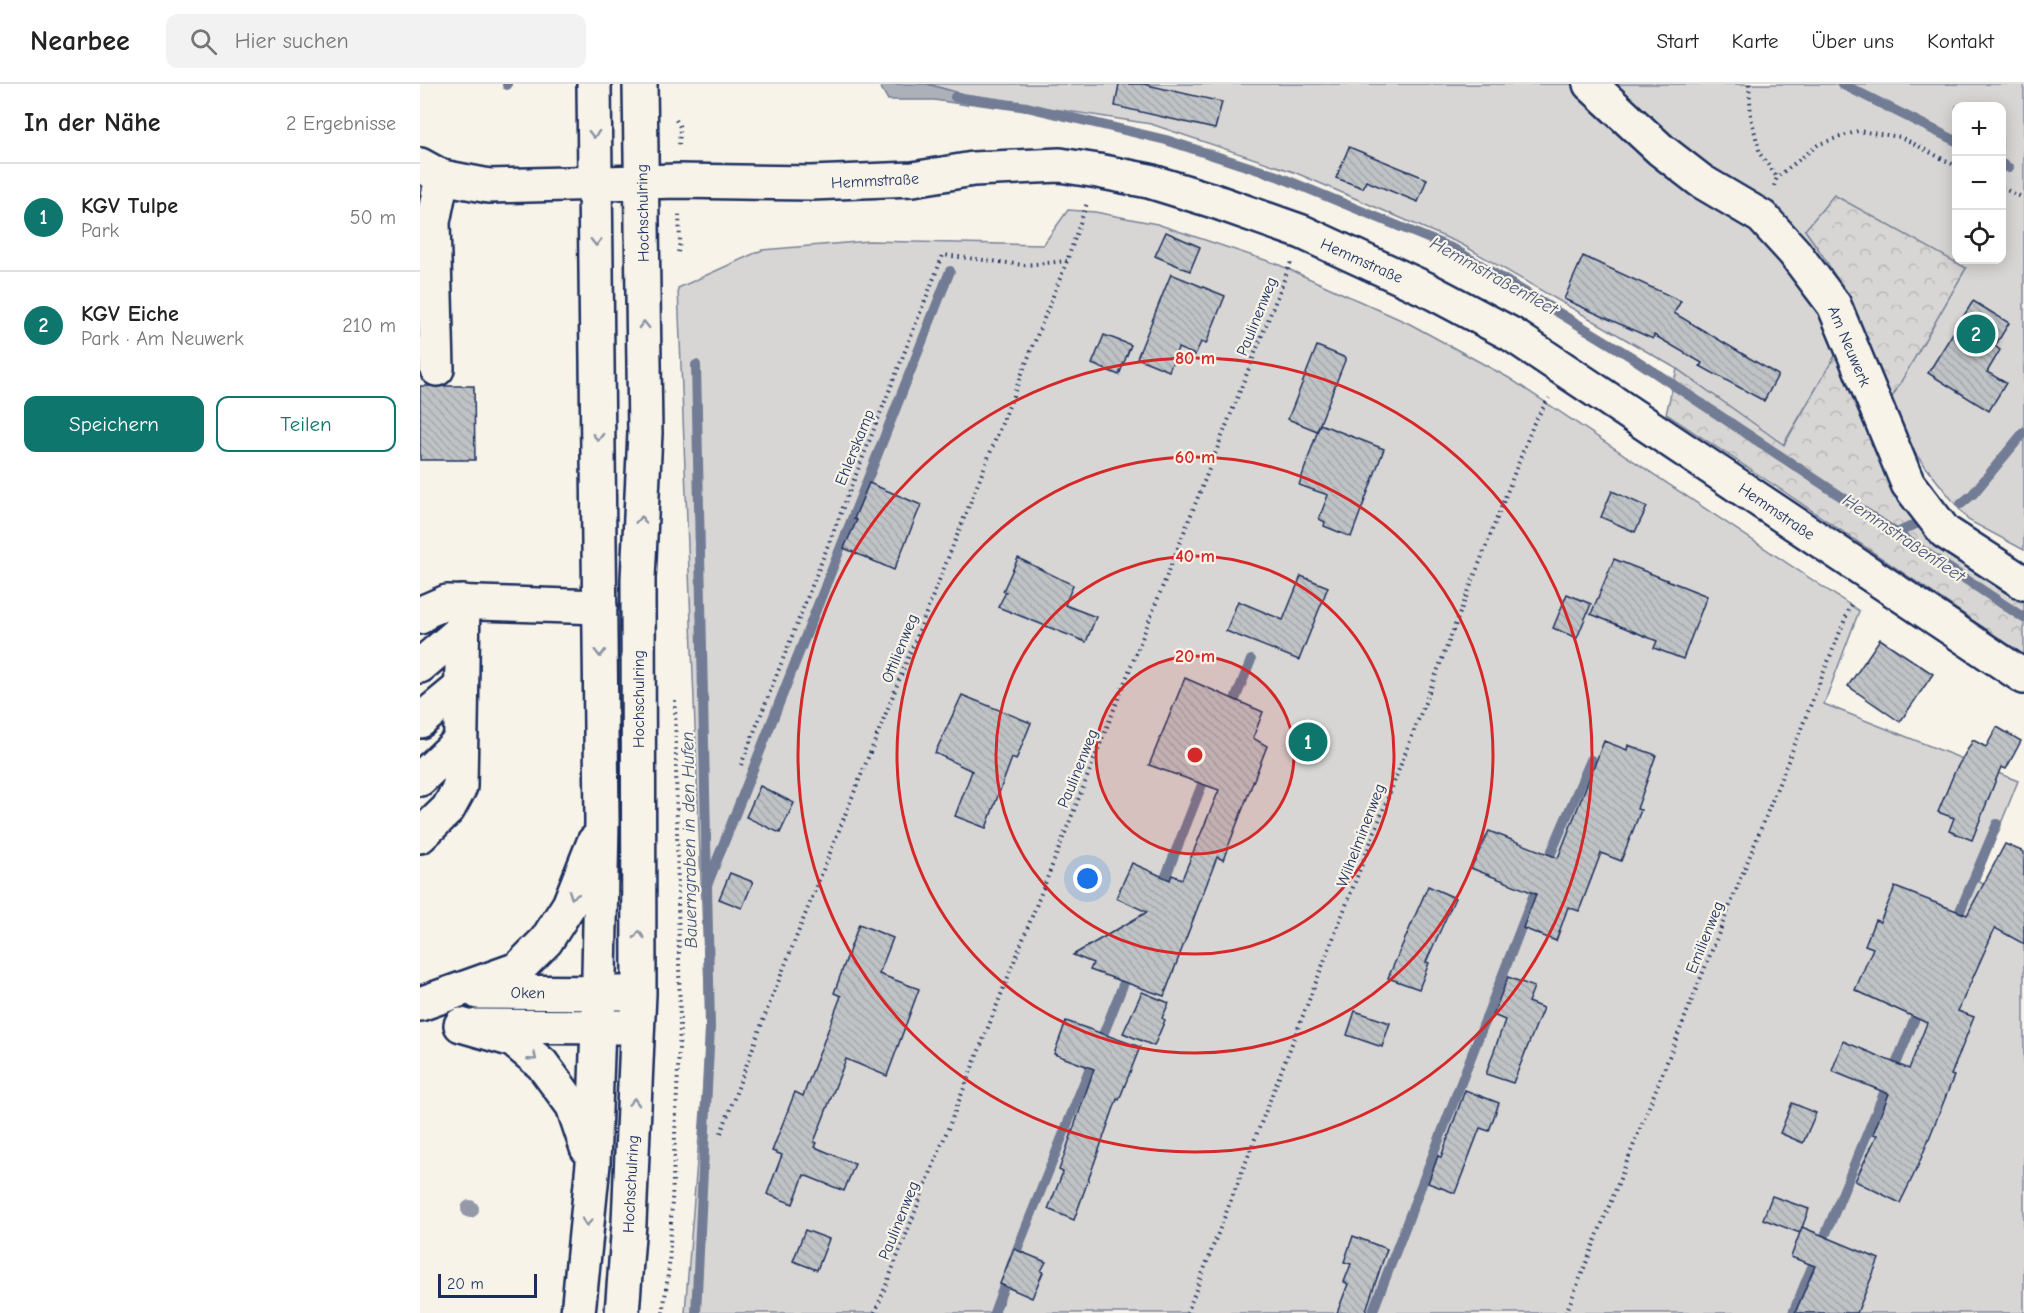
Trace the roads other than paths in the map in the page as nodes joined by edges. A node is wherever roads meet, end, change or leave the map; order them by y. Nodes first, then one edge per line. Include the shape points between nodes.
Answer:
1 (594, 84) edge
2 (640, 84) edge
3 (1590, 84) edge
4 (431, 171) edge
5 (642, 182) junction
6 (595, 184) junction
7 (437, 369) dead end
8 (2024, 583) edge
9 (600, 607) junction
10 (462, 616) junction
11 (420, 617) edge
12 (420, 666) edge
13 (2024, 677) edge
14 (461, 687) junction
15 (420, 721) edge
16 (460, 741) junction
17 (420, 779) edge
18 (602, 821) junction
19 (420, 836) edge
20 (456, 991) junction
21 (600, 993) junction
22 (639, 993) junction
23 (420, 1004) edge
24 (420, 1013) edge
25 (461, 1025) junction
26 (598, 1027) junction
27 (638, 1028) junction
28 (593, 1164) junction
29 (578, 1313) edge
30 (622, 1313) edge

1 -> 6 main road
2 - 5 main road, Hochschulring
3 - 8 main road, Am Neuwerk via 1661,150 1701,181 1762,218 1794,252 1834,305 1908,483 1945,532
4 - 6 main road, Hemmstraße via 489,186
4 - 7 main road
5 - 6 main road, Hemmstraße
5 - 13 main road, Hemmstraße via 913,179 973,169 1060,165 1149,181 1302,232 1428,290 1511,334
22 -> 5 main road, Hochschulring via 638,579 645,433
6 -> 9 main road
9 - 10 main road
9 -> 18 main road
10 - 11 main road via 447,602
10 - 12 main road
10 - 14 main road
14 - 15 main road
14 - 16 main road
16 - 17 main road
16 - 19 main road via 460,787 448,809
18 -> 20 main road via 569,905 546,940 518,969
18 - 21 main road
20 - 21 main road, Oken
20 - 23 main road, Oken
21 - 22 main road, Oken
21 - 26 main road
22 - 27 main road, Hochschulring
24 - 25 main road, Oken
25 - 26 main road, Oken
25 -> 28 main road via 513,1040 542,1064 573,1106
26 - 27 main road, Oken
26 - 28 main road
30 -> 27 main road, Hochschulring
28 -> 29 main road

